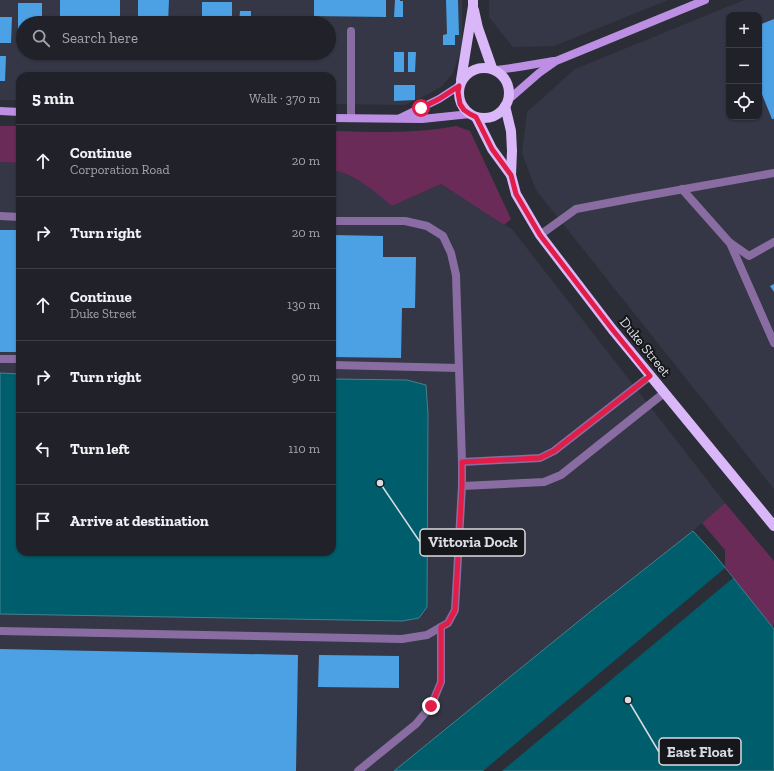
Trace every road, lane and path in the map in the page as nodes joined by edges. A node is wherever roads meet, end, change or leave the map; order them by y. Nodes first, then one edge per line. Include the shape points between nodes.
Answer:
1 (705, 0) edge
2 (473, 3) edge
3 (351, 31) dead end
4 (556, 61) junction
5 (494, 69) junction
6 (460, 83) junction
7 (507, 103) junction
8 (0, 111) edge
9 (16, 112) edge
10 (473, 116) junction
11 (336, 118) edge
12 (351, 118) junction
13 (398, 119) junction
14 (774, 172) edge
15 (511, 175) junction
16 (682, 189) junction
17 (0, 216) edge
18 (16, 217) edge
19 (336, 221) edge
20 (540, 235) junction
21 (729, 242) junction
22 (774, 242) edge
23 (774, 343) edge
24 (0, 359) edge
25 (16, 359) edge
26 (336, 365) edge
27 (459, 368) junction
28 (650, 376) junction
29 (664, 393) junction
30 (462, 462) junction
31 (462, 486) junction
32 (774, 526) edge
33 (441, 627) junction
34 (0, 631) edge
35 (358, 771) edge

1 - 4 main road
2 - 5 main road via 478,28
2 - 6 main road
3 - 12 street
4 - 5 main road
4 - 7 main road
5 - 6 main road via 474,69 466,74
5 - 7 main road via 508,84
6 - 10 main road via 460,104
6 - 13 main road via 439,99
7 - 10 main road via 493,117
7 - 15 main road, Duke Street via 511,131
8 - 9 main road
10 - 13 main road
10 - 15 main road, Duke Street
11 - 12 main road
12 - 13 main road
14 - 16 street
15 - 20 main road, Duke Street via 516,194
16 - 20 street via 576,209
16 - 21 street
17 - 18 street
19 - 27 street via 405,221 427,226 443,236 451,253 456,275
20 - 28 main road, Duke Street
21 - 22 street via 750,256
21 - 23 street
24 - 25 street
26 - 27 street
27 - 30 street
28 - 29 main road, Duke Street
28 - 30 street via 554,451 540,458
29 - 31 street via 561,475 544,482
29 - 32 main road, Duke Street
30 - 31 street
31 - 33 street via 455,610 448,623
33 - 34 street via 427,635 402,639
33 - 35 street via 441,682 431,706 416,724

